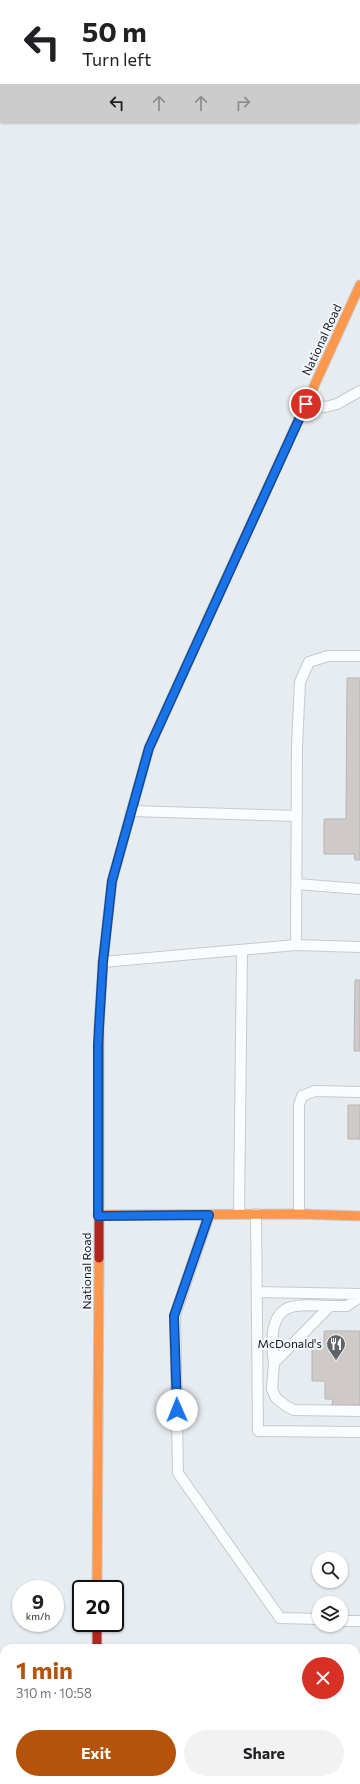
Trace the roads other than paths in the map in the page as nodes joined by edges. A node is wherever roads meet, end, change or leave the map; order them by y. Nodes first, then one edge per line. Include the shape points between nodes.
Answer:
1 (360, 285) edge
2 (360, 391) edge
3 (306, 404) junction
4 (360, 656) edge
5 (131, 812) junction
6 (297, 816) junction
7 (297, 884) junction
8 (360, 889) edge
9 (296, 945) junction
10 (360, 946) edge
11 (242, 950) junction
12 (103, 962) junction
13 (360, 1092) edge
14 (239, 1214) junction
15 (256, 1214) junction
16 (299, 1214) junction
17 (209, 1215) junction
18 (98, 1216) junction
19 (360, 1216) edge
20 (257, 1292) junction
21 (360, 1294) edge
22 (360, 1297) edge
23 (330, 1306) junction
24 (274, 1363) junction
25 (360, 1411) edge
26 (360, 1432) edge
27 (97, 1580) edge
28 (312, 1620) edge
29 (348, 1620) edge
30 (360, 1621) edge
31 (97, 1632) edge
32 (97, 1644) edge

1 - 3 street, National Road
2 - 3 lane via 337,404 325,407
3 - 5 street, National Road via 149,748
4 - 6 lane via 328,656 309,662 300,682
5 - 6 lane
5 - 12 street, National Road via 112,881
6 - 7 lane
7 - 8 lane
7 - 9 lane
9 - 10 lane
9 - 11 lane
11 - 12 lane
11 - 14 lane
12 - 18 street, National Road via 98,1044
13 - 16 lane via 315,1091 302,1096 299,1105
14 - 15 street
14 - 17 street
15 - 16 street
15 - 20 lane
16 - 19 street
17 - 18 street
17 - 28 lane via 174,1316 178,1473 280,1618
18 - 27 street, National Road
20 - 21 lane
20 - 26 lane via 258,1431
22 - 23 lane via 347,1306
23 - 24 lane
23 - 24 lane via 294,1306 284,1311 272,1331
24 - 25 lane via 272,1389 276,1398 286,1406 294,1410
29 - 30 lane
31 - 32 street

